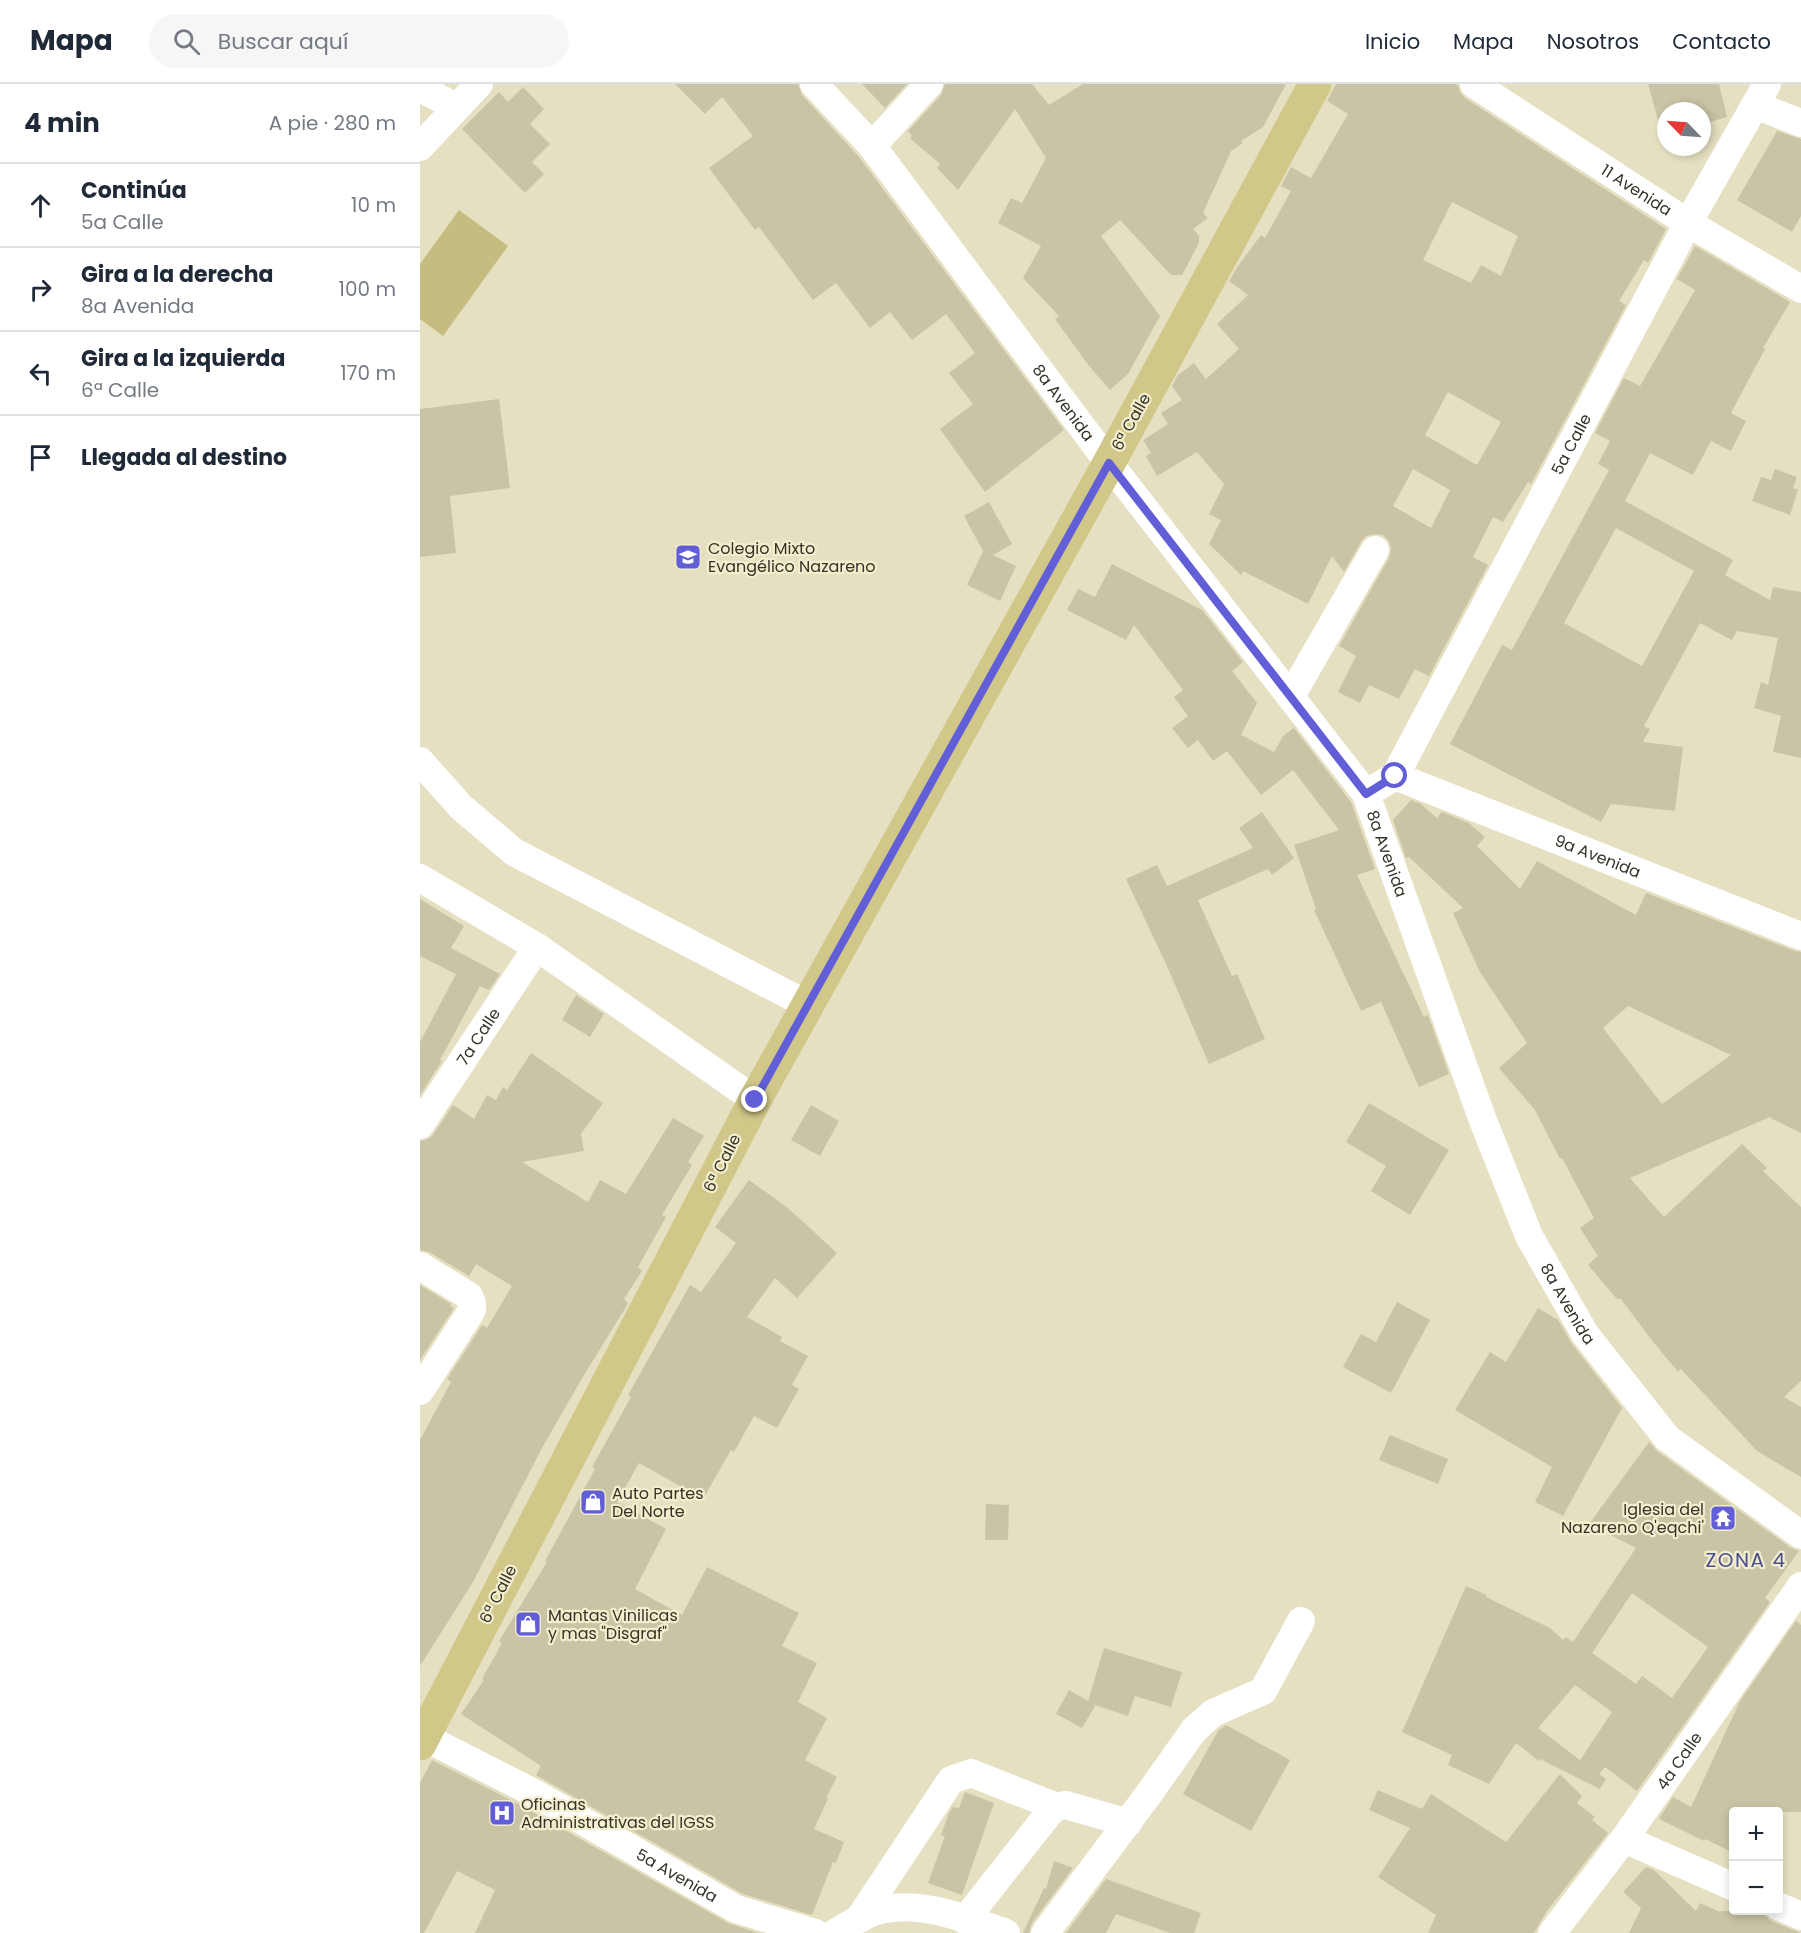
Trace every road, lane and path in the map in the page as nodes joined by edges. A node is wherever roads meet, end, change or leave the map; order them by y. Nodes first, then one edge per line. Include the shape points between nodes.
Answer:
1 (480, 84) edge
2 (814, 84) edge
3 (929, 84) edge
4 (1315, 84) edge
5 (1474, 84) edge
6 (420, 88) edge
7 (1761, 94) edge
8 (456, 107) junction
9 (1801, 123) edge
10 (872, 146) junction
11 (420, 147) edge
12 (1688, 223) junction
13 (1801, 289) edge
14 (1109, 463) junction
15 (1375, 550) dead end
16 (1291, 696) junction
17 (420, 761) edge
18 (1395, 776) junction
19 (1366, 794) junction
20 (420, 878) edge
21 (1801, 936) edge
22 (537, 947) junction
23 (808, 1005) junction
24 (755, 1100) junction
25 (420, 1125) edge
26 (420, 1266) edge
27 (420, 1391) edge
28 (1801, 1535) edge
29 (1801, 1586) edge
30 (1301, 1621) dead end
31 (421, 1738) edge
32 (1057, 1807) junction
33 (1128, 1823) junction
34 (1624, 1839) junction
35 (1729, 1885) edge
36 (1783, 1908) edge
37 (1801, 1916) edge
38 (966, 1920) junction
39 (732, 1921) edge
40 (847, 1926) edge
41 (815, 1933) edge
42 (1006, 1933) edge
43 (1045, 1933) edge
44 (1552, 1933) edge

1 - 8 street
2 - 10 street, 8a Avenida
3 - 10 street
4 - 14 main road, 6ª Calle
5 - 12 street, 11 Avenida
6 - 8 street
7 - 9 street
7 - 12 street, 5a Calle
8 - 11 street
10 - 14 street, 8a Avenida
12 - 13 street, 11 Avenida
12 - 18 street, 5a Calle
14 - 16 street, 8a Avenida
14 - 23 main road, 6ª Calle
15 - 16 street
16 - 19 street, 8a Avenida
17 - 23 street via 461,807 514,852
18 - 19 street
18 - 21 street, 9a Avenida
19 - 28 street, 8a Avenida via 1482,1118 1529,1236 1585,1334 1667,1438
20 - 22 street
22 - 24 street
22 - 25 street, 7a Calle
23 - 24 main road, 6ª Calle
24 - 31 main road, 6ª Calle
26 - 27 street via 469,1296 472,1303 472,1310
29 - 34 street, 4a Calle
30 - 33 street via 1263,1691 1213,1713 1194,1730
31 - 39 street, 5a Avenida via 534,1793
32 - 33 street via 1065,1805
32 - 38 street
32 - 40 street via 971,1773 951,1780
33 - 43 street
34 - 35 street
34 - 44 street, 4a Calle
36 - 37 street
38 - 40 street via 913,1906 884,1909
38 - 42 street
39 - 41 street, 5a Avenida

